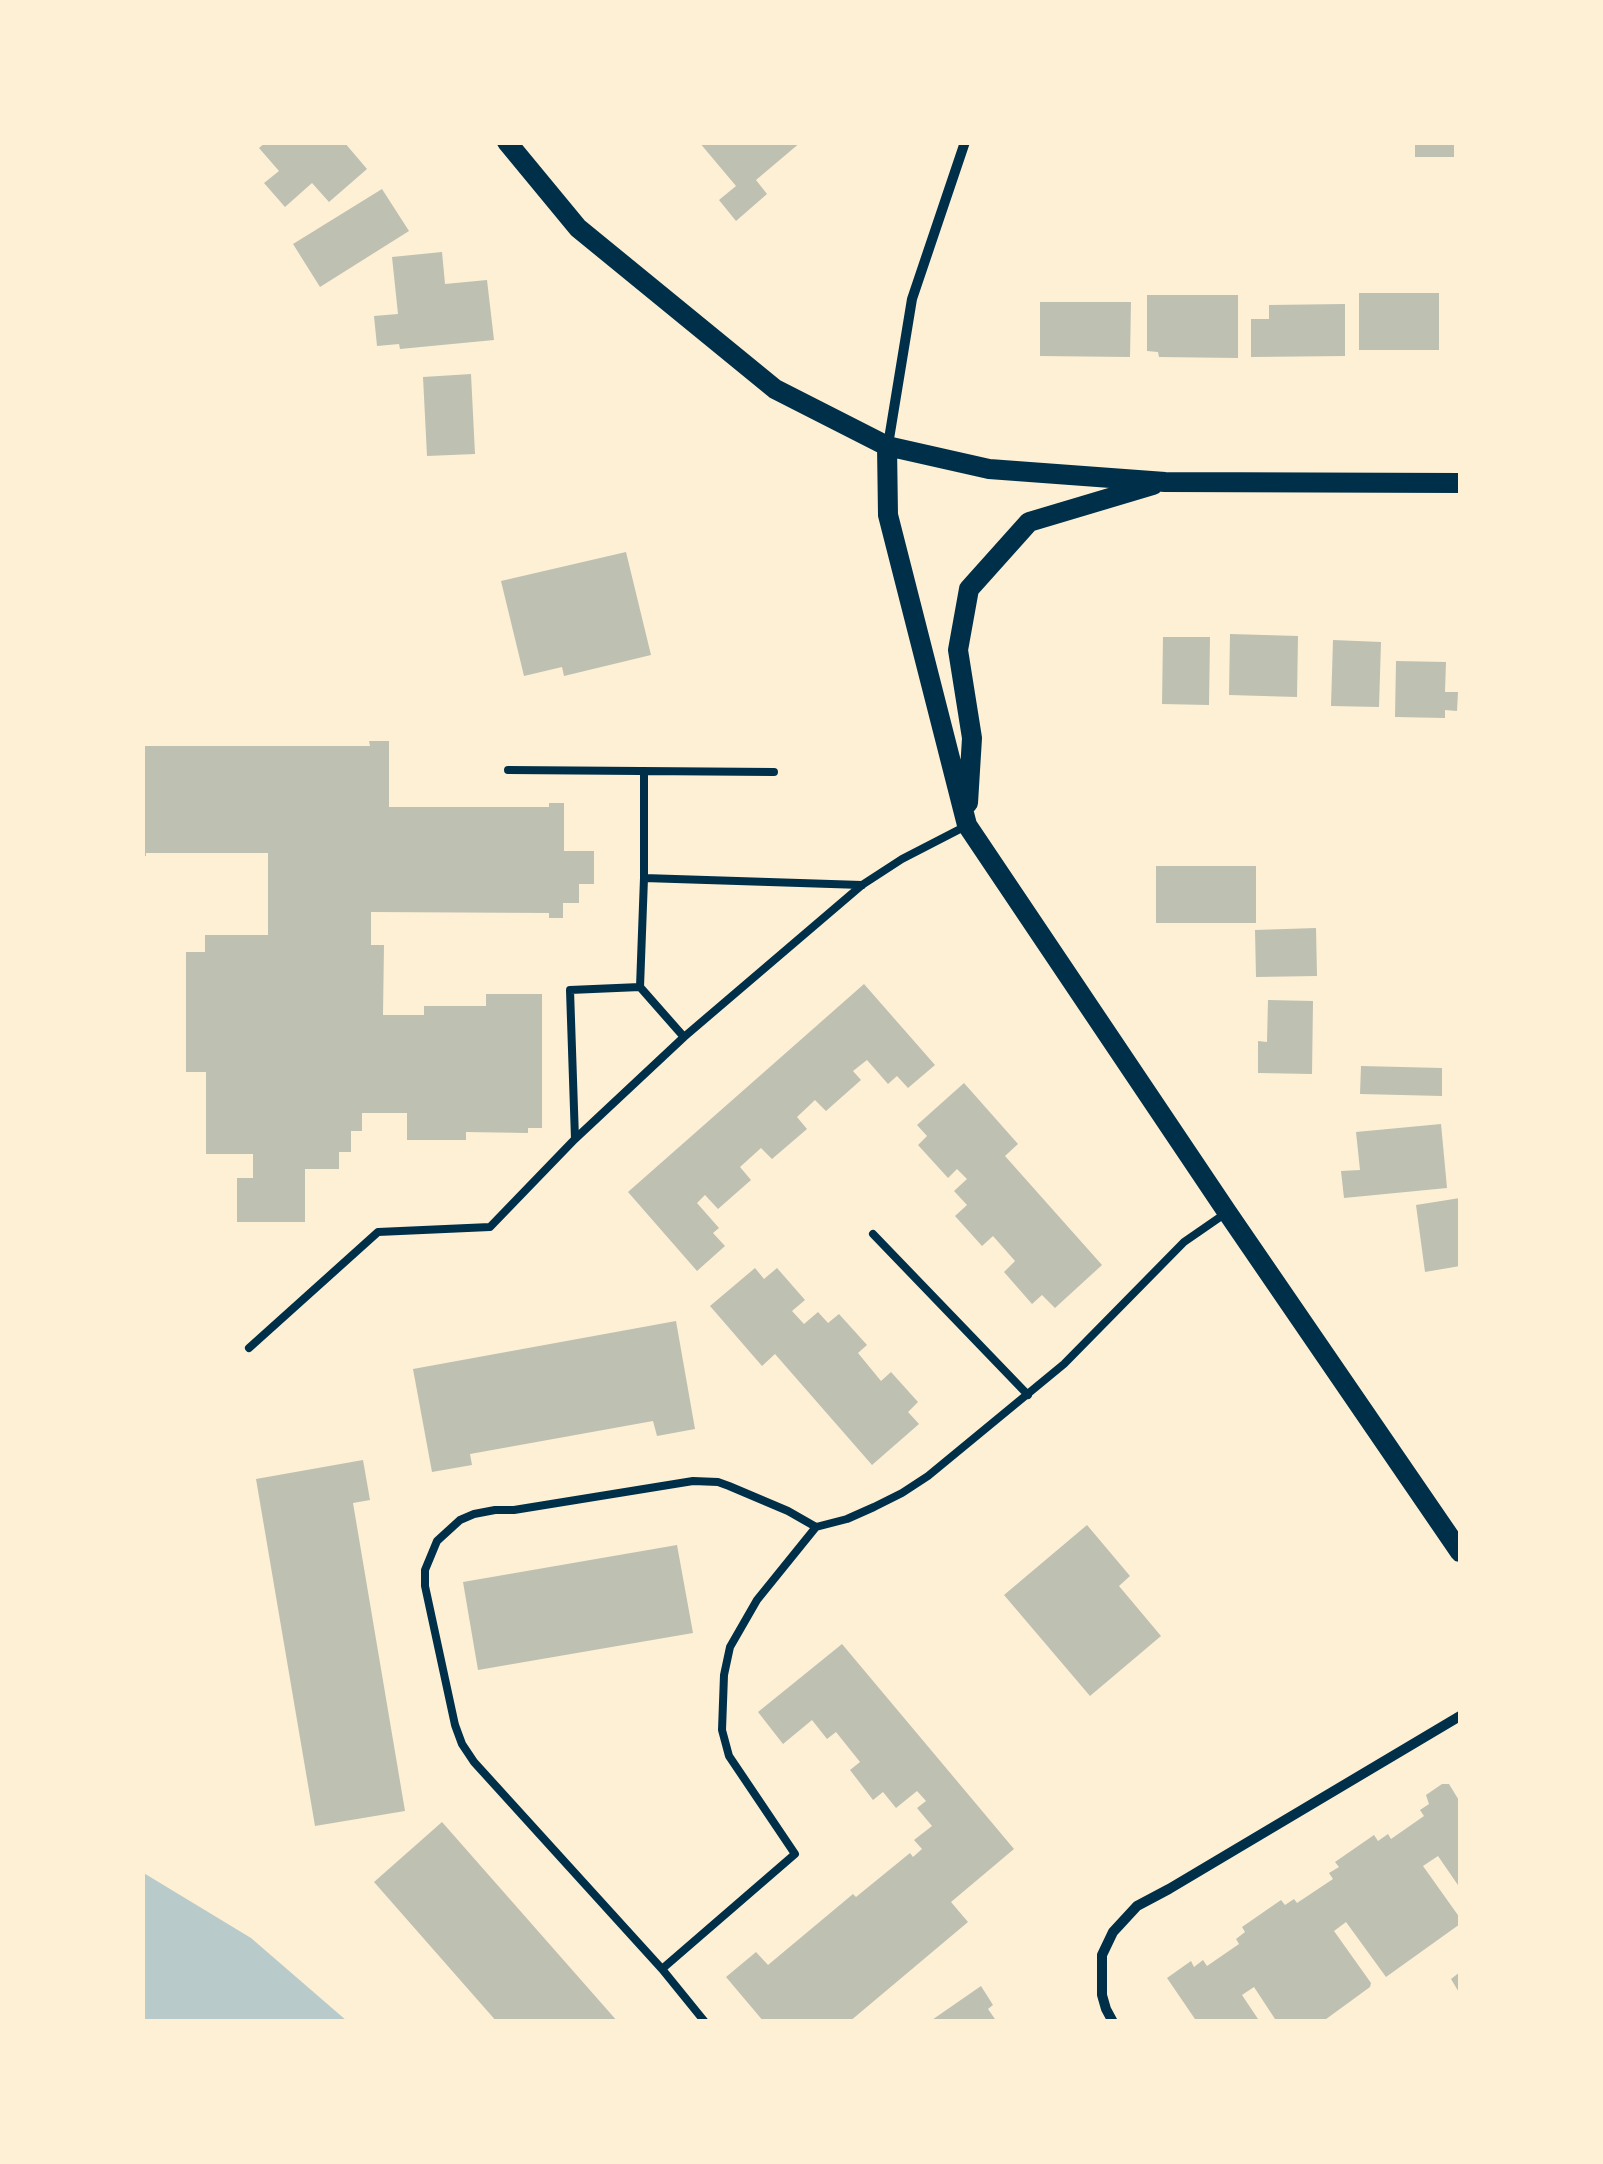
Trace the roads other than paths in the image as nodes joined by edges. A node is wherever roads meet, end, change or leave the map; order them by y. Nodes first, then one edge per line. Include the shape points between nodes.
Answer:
1 (507, 142) edge
2 (965, 142) edge
3 (887, 446) junction
4 (1164, 482) junction
5 (1460, 483) edge
6 (508, 770) dead end
7 (644, 771) junction
8 (774, 772) dead end
9 (967, 825) junction
10 (644, 878) junction
11 (862, 885) junction
12 (640, 987) junction
13 (684, 1037) junction
14 (575, 1139) junction
15 (1227, 1212) junction
16 (874, 1234) dead end
17 (249, 1348) dead end
18 (1028, 1395) junction
19 (816, 1528) junction
20 (1460, 1552) edge
21 (1460, 1716) edge
22 (662, 1969) junction
23 (705, 2022) edge
24 (1113, 2022) edge

1 - 3 main road via 578,228 775,389
2 - 3 street via 912,299
3 - 4 main road via 989,469
3 - 9 main road via 888,515
4 - 5 main road
4 - 9 main road via 1029,522 970,590 958,650 972,738
6 - 7 lane
7 - 8 lane
7 - 10 lane
9 - 11 lane
9 - 15 main road
10 - 11 lane
10 - 12 lane
11 - 13 lane
12 - 13 lane
12 - 14 lane via 570,990
13 - 14 lane
14 - 17 lane via 490,1227 378,1232
15 - 18 lane via 1184,1242
15 - 20 main road
16 - 18 lane
18 - 19 lane via 902,1493
19 - 22 lane via 735,1635 723,1689 728,1756 795,1854
19 - 22 lane via 729,1486 693,1481 474,1514 445,1532 430,1554 425,1586 462,1744
21 - 24 street via 1136,1906 1102,1955 1102,1995
22 - 23 lane

